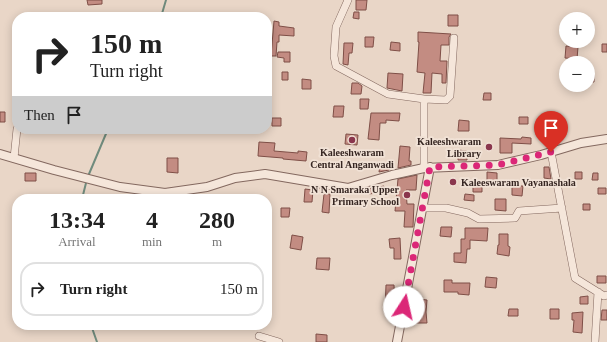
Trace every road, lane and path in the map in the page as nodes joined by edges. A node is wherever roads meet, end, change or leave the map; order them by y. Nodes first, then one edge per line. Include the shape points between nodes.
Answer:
1 (348, 0) edge
2 (454, 38) dead end
3 (424, 99) junction
4 (16, 134) edge
5 (607, 139) edge
6 (551, 152) junction
7 (0, 154) edge
8 (14, 158) junction
9 (427, 167) junction
10 (422, 208) junction
11 (562, 208) junction
12 (598, 292) junction
13 (607, 295) edge
14 (259, 336) dead end
15 (279, 342) edge
16 (397, 342) edge
17 (595, 342) edge

1 - 3 street via 336,27 336,66 388,94
2 - 3 street via 450,96 446,100
3 - 9 street
4 - 8 street
5 - 6 street
6 - 9 street via 498,165
6 - 11 street
7 - 8 street
8 - 9 street via 120,187 165,193 265,174 348,188
9 - 10 street
10 - 11 street via 453,210 480,219 515,218 519,211
10 - 16 street
11 - 12 street via 575,278
12 - 13 street
12 - 17 street
14 - 15 street

